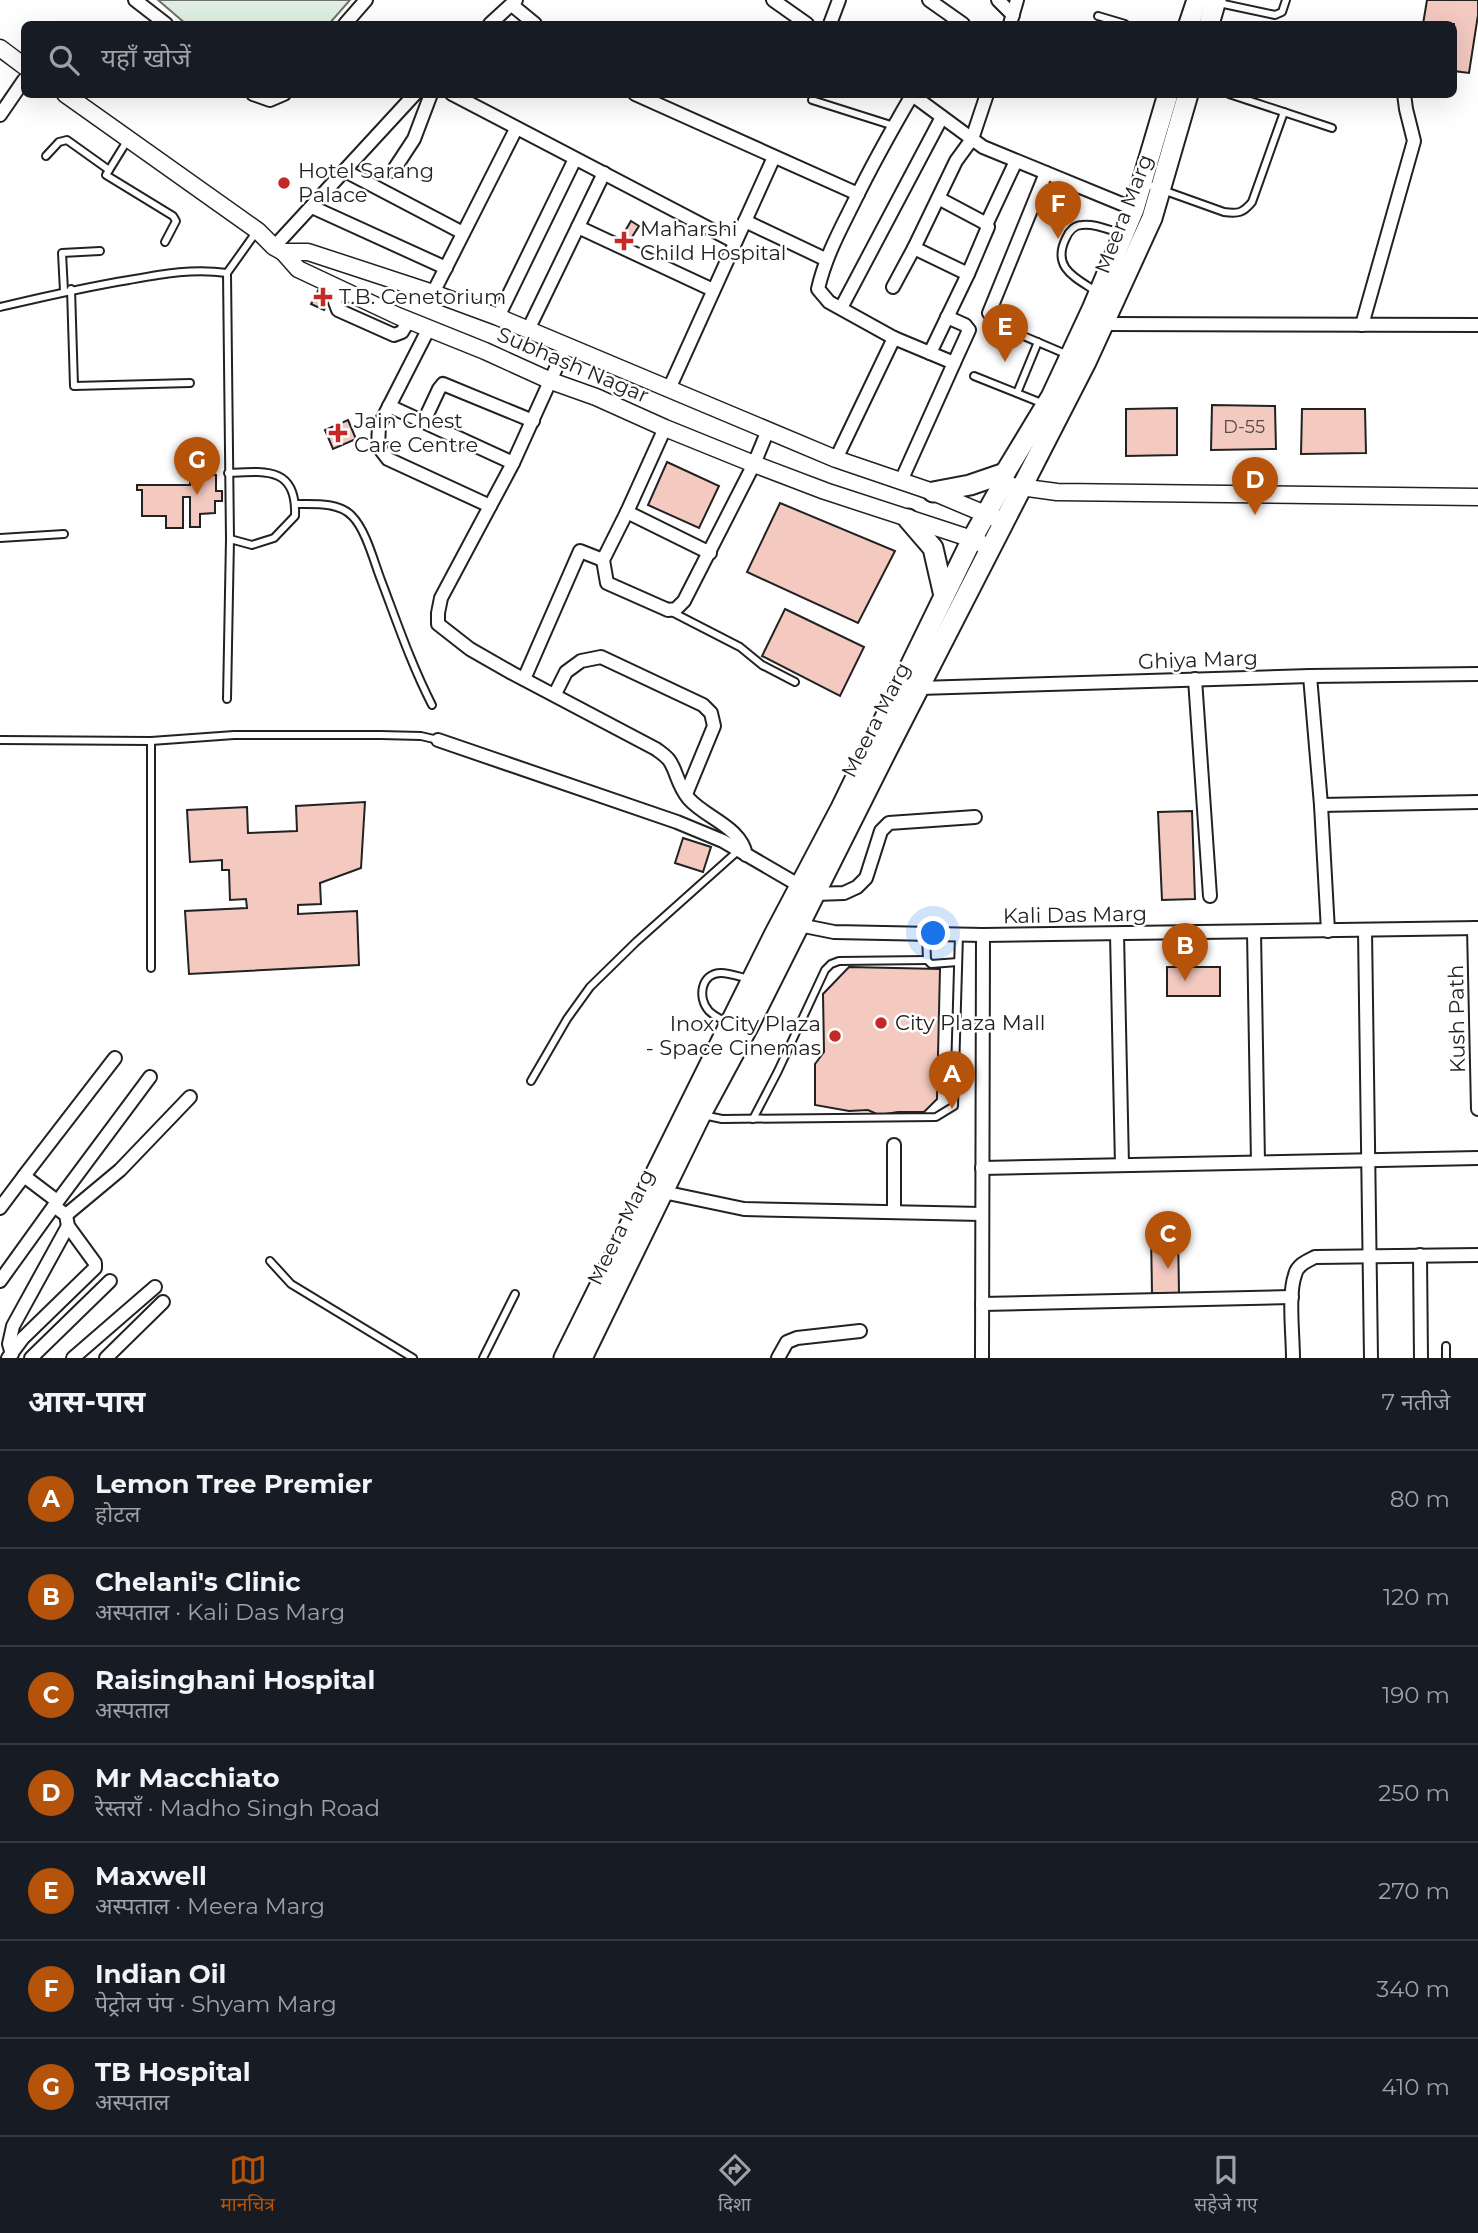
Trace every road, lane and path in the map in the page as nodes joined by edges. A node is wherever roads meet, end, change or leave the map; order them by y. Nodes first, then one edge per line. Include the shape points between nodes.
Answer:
1 (135, 0) edge
2 (366, 0) edge
3 (839, 0) edge
4 (929, 0) edge
5 (998, 0) edge
6 (1017, 0) edge
7 (1286, 0) edge
8 (1210, 1) edge
9 (514, 2) edge
10 (779, 2) edge
11 (1098, 16) dead end
12 (1011, 20) edge
13 (162, 21) edge
14 (348, 21) edge
15 (494, 21) edge
16 (532, 21) edge
17 (803, 21) edge
18 (831, 21) edge
19 (959, 21) edge
20 (1115, 21) edge
21 (1192, 21) edge
22 (1209, 21) edge
23 (0, 48) edge
24 (21, 64) edge
25 (21, 84) edge
26 (71, 98) edge
27 (411, 98) edge
28 (429, 98) edge
29 (459, 98) edge
30 (644, 98) edge
31 (909, 98) edge
32 (915, 98) edge
33 (986, 98) edge
34 (1167, 98) edge
35 (1187, 98) edge
36 (1241, 98) edge
37 (1405, 98) edge
38 (812, 100) dead end
39 (1283, 112) junction
40 (0, 115) edge
41 (943, 117) junction
42 (894, 126) junction
43 (1332, 128) dead end
44 (516, 130) junction
45 (128, 139) junction
46 (972, 139) junction
47 (46, 156) dead end
48 (774, 157) junction
49 (575, 159) junction
50 (1016, 161) junction
51 (109, 170) junction
52 (345, 171) junction
53 (393, 171) dead end
54 (604, 173) junction
55 (1046, 173) junction
56 (1141, 182) junction
57 (1161, 190) junction
58 (858, 194) junction
59 (938, 198) junction
60 (312, 207) junction
61 (1134, 209) junction
62 (745, 221) junction
63 (986, 225) junction
64 (578, 227) junction
65 (258, 231) junction
66 (463, 233) junction
67 (1123, 234) junction
68 (165, 242) dead end
69 (735, 242) junction
70 (914, 248) junction
71 (279, 250) junction
72 (100, 251) dead end
73 (825, 259) junction
74 (446, 268) junction
75 (227, 273) junction
76 (968, 274) junction
77 (892, 287) dead end
78 (68, 290) junction
79 (713, 290) junction
80 (433, 292) junction
81 (1099, 293) junction
82 (0, 307) edge
83 (841, 308) junction
84 (498, 317) junction
85 (947, 317) junction
86 (991, 318) joint
87 (1104, 324) junction
88 (1362, 325) junction
89 (1478, 325) edge
90 (429, 328) junction
91 (528, 330) junction
92 (894, 338) junction
93 (1038, 342) junction
94 (566, 346) junction
95 (930, 353) junction
96 (1070, 356) junction
97 (954, 363) junction
98 (974, 376) dead end
99 (551, 381) junction
100 (190, 383) dead end
101 (669, 389) junction
102 (1017, 393) junction
103 (1046, 404) junction
104 (389, 406) junction
105 (424, 421) junction
106 (533, 421) junction
107 (665, 428) junction
108 (768, 430) junction
109 (836, 459) junction
110 (513, 463) junction
111 (754, 464) junction
112 (228, 473) junction
113 (901, 481) junction
114 (1009, 482) junction
115 (933, 492) junction
116 (1478, 497) edge
117 (296, 504) junction
118 (490, 506) junction
119 (627, 512) junction
120 (994, 518) junction
121 (908, 519) junction
122 (64, 534) dead end
123 (0, 538) edge
124 (230, 539) junction
125 (972, 539) junction
126 (990, 548) junction
127 (710, 553) junction
128 (603, 560) junction
129 (944, 596) junction
130 (668, 610) junction
131 (1478, 674) edge
132 (1310, 676) junction
133 (524, 679) junction
134 (1195, 679) junction
135 (795, 682) dead end
136 (919, 688) junction
137 (555, 694) junction
138 (226, 699) dead end
139 (432, 705) dead end
140 (0, 740) edge
141 (439, 740) joint
142 (152, 741) junction
143 (686, 794) junction
144 (1478, 802) edge
145 (1321, 805) junction
146 (975, 817) dead end
147 (743, 852) junction
148 (806, 890) junction
149 (1210, 896) dead end
150 (790, 922) junction
151 (1476, 928) edge
152 (1365, 930) junction
153 (1328, 931) junction
154 (1254, 932) junction
155 (926, 934) junction
156 (1116, 934) junction
157 (959, 935) junction
158 (983, 935) junction
159 (927, 960) junction
160 (958, 962) junction
161 (151, 968) dead end
162 (751, 980) junction
163 (729, 1024) junction
164 (115, 1058) dead end
165 (150, 1077) dead end
166 (531, 1081) dead end
167 (190, 1097) dead end
168 (1478, 1109) edge
169 (701, 1114) junction
170 (753, 1119) junction
171 (894, 1145) dead end
172 (1478, 1158) edge
173 (1368, 1160) junction
174 (1258, 1162) junction
175 (1122, 1165) junction
176 (982, 1168) junction
177 (24, 1176) junction
178 (663, 1192) junction
179 (56, 1204) junction
180 (0, 1208) edge
181 (894, 1212) junction
182 (982, 1214) junction
183 (67, 1220) junction
184 (1420, 1255) junction
185 (1478, 1255) edge
186 (1369, 1256) junction
187 (270, 1261) dead end
188 (0, 1281) edge
189 (110, 1281) dead end
190 (155, 1287) dead end
191 (515, 1294) dead end
192 (1292, 1297) junction
193 (163, 1302) dead end
194 (982, 1304) junction
195 (860, 1331) dead end
196 (1446, 1346) dead end
197 (578, 1355) edge
198 (10, 1356) edge
199 (31, 1358) edge
200 (73, 1358) edge
201 (106, 1358) edge
202 (413, 1358) edge
203 (483, 1358) edge
204 (778, 1358) edge
205 (982, 1358) edge
206 (1293, 1358) edge
207 (1371, 1358) edge
208 (1421, 1358) edge
209 (1446, 1358) edge

1 - 13 street
2 - 14 street
3 - 18 street
4 - 19 street
5 - 12 street
6 - 12 street
7 - 8 lane via 1282,12 1275,15
8 - 21 main road
8 - 22 main road
9 - 15 street
9 - 16 street
10 - 17 street
11 - 20 lane
23 - 24 street
25 - 40 street
26 - 45 street, Subhash Nagar
27 - 52 street
28 - 53 street via 414,139
29 - 44 street
30 - 48 street
31 - 42 street
32 - 41 street
33 - 46 street
34 - 56 main road, Meera Marg
35 - 57 main road, Meera Marg
36 - 39 lane
37 - 88 street via 1414,141
38 - 42 lane
39 - 43 lane
39 - 57 lane via 1252,202 1244,212 1224,212
41 - 46 street
41 - 83 street
42 - 58 street
44 - 49 street
44 - 66 street
45 - 51 lane
45 - 65 street, Subhash Nagar
46 - 50 street
46 - 59 street
47 - 51 lane via 67,140
48 - 58 street
48 - 62 street
49 - 54 street
49 - 84 street
50 - 55 street
50 - 63 street
51 - 68 lane via 106,175 173,216 176,221
52 - 60 street
52 - 66 street
54 - 64 street
54 - 69 street
55 - 61 street
55 - 86 street
56 - 57 lane
56 - 61 main road, Meera Marg
57 - 87 main road, Meera Marg
58 - 73 street
59 - 63 street
59 - 70 street
60 - 71 street
60 - 74 street
61 - 67 main road, Meera Marg
62 - 69 street
62 - 73 street
63 - 76 street
64 - 79 street
64 - 91 street
65 - 71 street, Subhash Nagar
65 - 75 lane
66 - 74 street
67 - 81 main road, Meera Marg
67 - 81 lane via 1084,224 1066,236 1065,268
69 - 79 street
70 - 76 street
70 - 77 street
71 - 80 street via 307,252
71 - 90 street, Subhash Nagar via 298,269
72 - 78 lane via 62,253
73 - 83 street via 818,289
74 - 80 street
75 - 78 lane via 182,270
75 - 112 lane
76 - 85 street
78 - 82 lane
78 - 100 lane via 74,386
79 - 101 street
80 - 84 street
81 - 96 main road, Meera Marg
83 - 92 street
84 - 91 street
85 - 95 street
85 - 97 street via 969,330
86 - 93 lane
87 - 88 street
87 - 114 main road, Meera Marg via 1087,362
88 - 89 street
90 - 99 street, Subhash Nagar
90 - 104 street
91 - 94 street
92 - 95 street
92 - 109 street
93 - 96 lane
93 - 102 lane
94 - 99 street
94 - 101 street
95 - 97 street
96 - 103 main road, Meera Marg
97 - 113 street
98 - 102 lane
99 - 106 street
99 - 107 street, Subhash Nagar
101 - 108 street
102 - 103 lane
103 - 114 main road, Meera Marg
104 - 105 street
104 - 118 street via 379,426 379,446 388,459
105 - 106 street via 443,384
105 - 110 street
106 - 110 street
107 - 111 street, Subhash Nagar
107 - 119 street
108 - 109 street
108 - 111 street
109 - 113 street
110 - 118 street
111 - 121 street, Subhash Nagar
111 - 127 street
112 - 117 lane via 277,474 291,484
112 - 124 lane
113 - 115 street
114 - 115 main road
114 - 116 street via 1057,492
114 - 120 main road, Meera Marg
115 - 120 street
117 - 124 lane via 295,516 274,537 252,545
117 - 139 lane via 326,505 353,517
118 - 133 street via 441,598 438,624 470,649
119 - 127 street
119 - 128 street
120 - 125 main road, Meera Marg
120 - 126 main road, Meera Marg
121 - 125 street, Subhash Nagar
121 - 129 main road via 933,548
122 - 123 lane
124 - 138 lane
125 - 126 street, Subhash Nagar
125 - 129 main road, Meera Marg
126 - 136 main road, Meera Marg
127 - 130 street via 684,601
128 - 130 street via 607,583
128 - 133 street via 580,551
129 - 148 main road, Meera Marg via 841,807
130 - 135 lane
131 - 132 street, Ghiya Marg
132 - 134 street, Ghiya Marg
132 - 145 street
133 - 137 street
134 - 136 street, Ghiya Marg
134 - 149 street
136 - 148 main road, Meera Marg
137 - 143 street via 656,749 669,760
137 - 143 street via 566,672 580,661 601,657 703,705 714,726
140 - 142 lane
141 - 142 lane via 421,736 233,735
141 - 147 street via 653,813
142 - 161 lane
143 - 147 street via 733,832 745,847
144 - 145 street
145 - 153 street
146 - 148 street via 889,823 881,831 866,878 857,887 844,893
147 - 148 street
147 - 166 lane via 590,987
148 - 150 main road, Meera Marg
150 - 155 street, Kali Das Marg via 834,932
150 - 162 main road, Meera Marg
150 - 169 main road, Meera Marg via 749,1025
151 - 152 street, Kali Das Marg
151 - 168 street, Kush Path
152 - 153 street, Kali Das Marg
152 - 173 street
153 - 154 street, Kali Das Marg
154 - 156 street, Kali Das Marg
154 - 174 street
155 - 157 street, Kali Das Marg
155 - 159 lane
156 - 158 street, Kali Das Marg
156 - 175 street
157 - 158 street, Kali Das Marg
157 - 160 lane
158 - 176 street
159 - 160 lane via 931,964
159 - 170 lane via 831,964
160 - 170 lane via 954,1107 936,1117
162 - 163 main road, Meera Marg
162 - 163 lane via 721,973 704,985 705,1005
163 - 197 main road, Meera Marg
164 - 177 street
165 - 179 street
167 - 183 street
169 - 170 lane
169 - 178 main road, Meera Marg
171 - 181 street
172 - 173 street
173 - 174 street
173 - 186 street
174 - 175 street
175 - 176 street
176 - 182 street
177 - 179 street
177 - 180 street
178 - 181 street via 744,1209
178 - 197 main road, Meera Marg
179 - 183 street
179 - 188 street
181 - 182 street
182 - 194 street
183 - 198 street via 13,1326
183 - 198 street via 95,1268
184 - 185 street
184 - 186 street
184 - 208 street
186 - 192 street via 1315,1257 1304,1262 1295,1273
186 - 207 street
187 - 202 lane via 291,1284
189 - 199 street
190 - 200 street
191 - 203 lane
192 - 194 street
192 - 206 street
193 - 201 street
194 - 205 street
195 - 204 street via 797,1338 787,1342
196 - 209 lane

